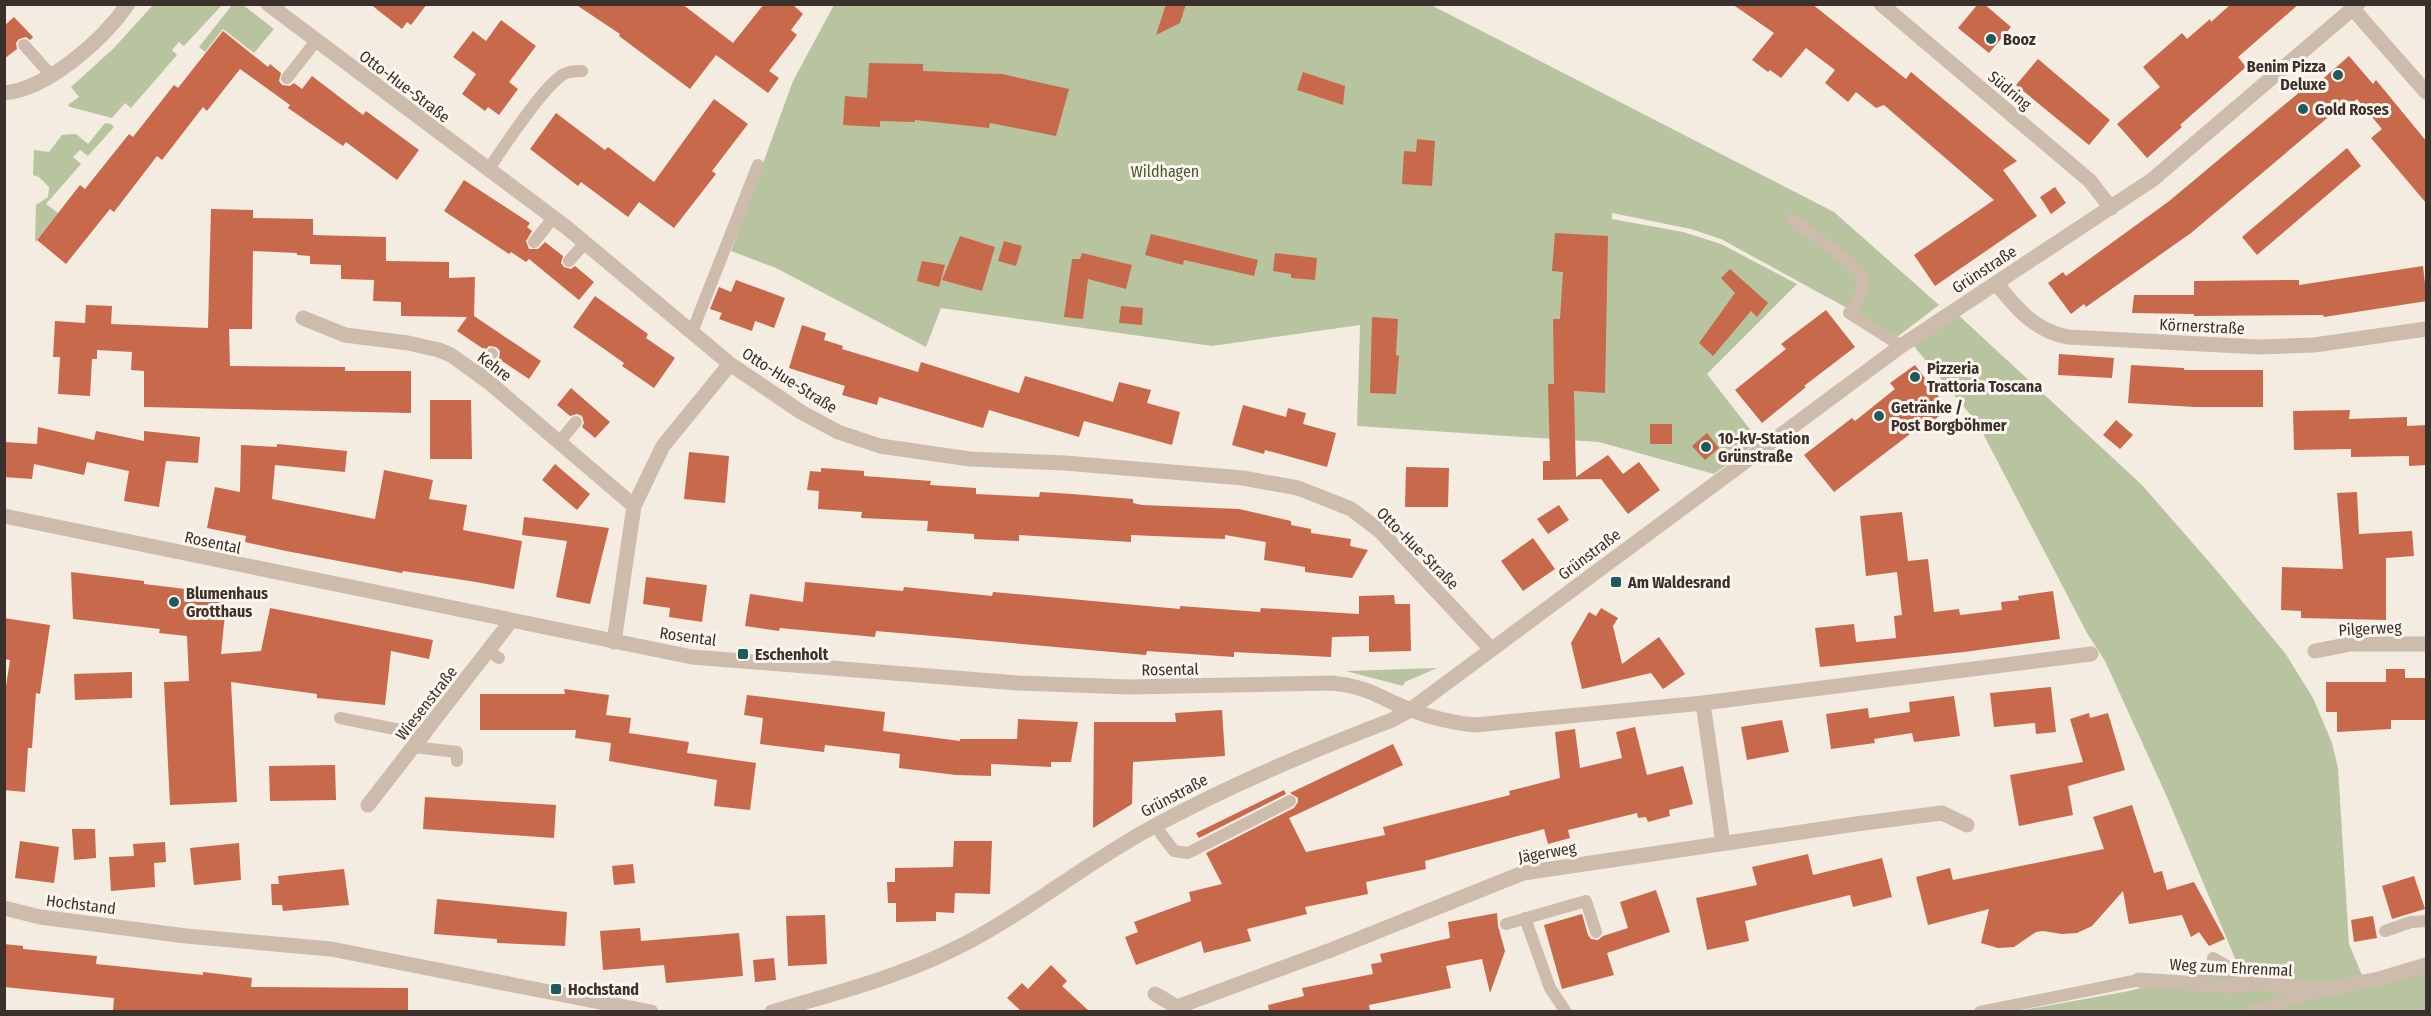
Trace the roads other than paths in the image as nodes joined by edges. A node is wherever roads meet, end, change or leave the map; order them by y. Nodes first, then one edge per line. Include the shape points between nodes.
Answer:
1 (128, 4) edge
2 (268, 4) edge
3 (1881, 4) edge
4 (2355, 7) edge
5 (316, 41) junction
6 (24, 45) dead end
7 (582, 71) dead end
8 (51, 75) junction
9 (287, 78) dead end
10 (2427, 92) edge
11 (4, 93) edge
12 (758, 165) dead end
13 (488, 170) junction
14 (2111, 208) junction
15 (553, 218) junction
16 (1791, 219) dead end
17 (534, 242) dead end
18 (585, 243) junction
19 (569, 261) dead end
20 (1996, 283) junction
21 (303, 318) dead end
22 (2427, 329) edge
23 (692, 332) junction
24 (1900, 346) junction
25 (492, 354) dead end
26 (730, 364) junction
27 (478, 374) junction
28 (576, 422) dead end
29 (559, 442) junction
30 (634, 506) junction
31 (4, 516) edge
32 (511, 621) junction
33 (614, 642) junction
34 (2427, 644) edge
35 (1491, 648) junction
36 (2315, 651) dead end
37 (2091, 654) dead end
38 (1703, 703) junction
39 (1410, 710) junction
40 (340, 718) dead end
41 (424, 735) junction
42 (414, 747) junction
43 (457, 760) dead end
44 (1290, 801) dead end
45 (368, 805) dead end
46 (1967, 825) dead end
47 (1155, 826) junction
48 (1723, 843) junction
49 (4, 908) edge
50 (1525, 918) junction
51 (2427, 921) edge
52 (1506, 924) dead end
53 (2385, 931) dead end
54 (1596, 932) dead end
55 (2213, 958) dead end
56 (2427, 965) edge
57 (2139, 980) joint
58 (2258, 983) junction
59 (2320, 990) junction
60 (1155, 994) dead end
61 (651, 1011) edge
62 (772, 1011) edge
63 (1566, 1011) edge
64 (1980, 1011) edge
65 (2250, 1011) edge

1 - 8 street via 101,35
2 - 5 street, Otto-Hue-Straße
3 - 14 street, Südring via 2090,181
4 - 10 street
4 - 14 street, Grünstraße via 2152,180
5 - 9 lane
5 - 13 street, Otto-Hue-Straße
6 - 8 lane
7 - 13 lane via 557,79
8 - 11 street via 17,92
12 - 23 lane
13 - 15 street, Otto-Hue-Straße
14 - 20 street, Grünstraße
15 - 17 lane
15 - 18 street, Otto-Hue-Straße
16 - 24 lane via 1856,267 1862,278 1861,290 1849,313
18 - 19 lane
18 - 23 street, Otto-Hue-Straße
20 - 22 street, Körnerstraße via 2023,315 2057,335 2068,337 2259,348 2314,345
20 - 24 street, Grünstraße
21 - 27 street, Kehre via 345,335 444,351
23 - 26 street, Otto-Hue-Straße
24 - 35 street, Grünstraße
25 - 27 lane
26 - 30 street via 663,446
26 - 35 street, Otto-Hue-Straße via 801,412 838,432 880,446 970,459 1243,478 1298,488 1327,498 1351,509 1380,531
27 - 29 street, Kehre
28 - 29 lane
29 - 30 street, Kehre
30 - 33 street
31 - 32 street, Rosental
32 - 33 street, Rosental
32 - 41 street, Wiesenstraße via 493,655
33 - 39 street, Rosental via 692,657 1018,683 1130,687 1343,684 1368,689
34 - 36 street, Pilgerweg via 2351,644
35 - 39 street, Grünstraße
37 - 38 street
38 - 39 street via 1475,725
38 - 48 street
39 - 47 street, Grünstraße via 1258,773
40 - 41 lane
41 - 42 street, Wiesenstraße
42 - 43 lane via 457,752
42 - 45 street, Wiesenstraße
44 - 47 lane via 1188,853 1174,851
46 - 48 street, Jägerweg via 1942,813
47 - 62 street, Grünstraße via 949,952 885,977
48 - 60 street, Jägerweg via 1523,873 1177,1007
49 - 61 street, Hochstand via 40,917 186,936 364,954
50 - 52 lane
50 - 54 lane via 1586,901
50 - 63 lane via 1550,988
51 - 53 lane
55 - 58 lane
56 - 59 street, Weg zum Ehrenmal
57 - 58 street, Weg zum Ehrenmal via 2228,986
57 - 64 lane
58 - 59 street, Weg zum Ehrenmal
59 - 65 lane

